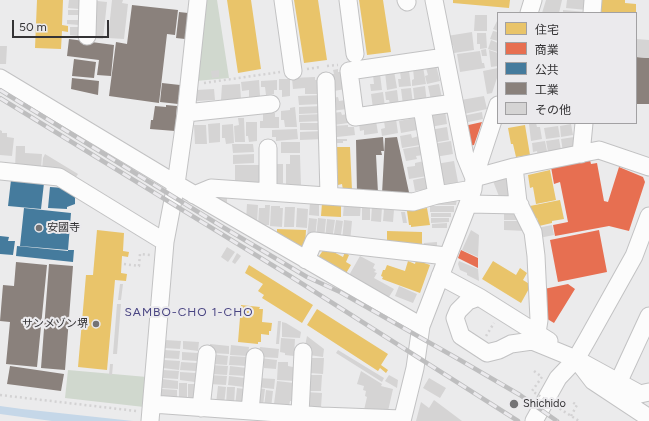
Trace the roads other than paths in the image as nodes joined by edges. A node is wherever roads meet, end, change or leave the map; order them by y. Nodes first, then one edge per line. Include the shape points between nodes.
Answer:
1 (88, 0) edge
2 (198, 0) edge
3 (283, 0) edge
4 (348, 0) edge
5 (434, 0) edge
6 (533, 0) edge
7 (593, 0) edge
8 (528, 12) edge
9 (592, 12) edge
10 (87, 36) dead end
11 (356, 54) dead end
12 (444, 57) junction
13 (293, 71) road end
14 (0, 78) edge
15 (326, 81) dead end
16 (454, 103) junction
17 (271, 104) dead end
18 (422, 108) junction
19 (497, 108) edge
20 (186, 113) junction
21 (584, 124) edge
22 (268, 148) dead end
23 (581, 154) junction
24 (514, 167) junction
25 (649, 168) edge
26 (0, 171) edge
27 (176, 184) junction
28 (471, 190) junction
29 (268, 192) junction
30 (194, 195) junction
31 (438, 195) junction
32 (329, 196) junction
33 (520, 205) junction
34 (649, 216) edge
35 (165, 250) junction
36 (446, 256) junction
37 (306, 260) junction
38 (440, 276) junction
39 (479, 297) junction
40 (505, 313) junction
41 (649, 316) edge
42 (421, 326) junction
43 (537, 333) junction
44 (511, 344) junction
45 (303, 352) dead end
46 (207, 354) dead end
47 (255, 357) dead end
48 (576, 359) junction
49 (618, 383) junction
50 (649, 392) edge
51 (201, 408) junction
52 (250, 411) junction
53 (151, 414) edge
54 (300, 414) junction
55 (649, 418) edge
56 (402, 420) edge
57 (534, 421) edge

1 - 10 street
2 - 20 street
3 - 13 street
4 - 11 street
5 - 12 street
6 - 8 street
7 - 9 street
12 - 16 street
12 - 18 street via 349,71 355,117
14 - 27 street
15 - 32 street
16 - 18 street
16 - 28 street
17 - 20 street
18 - 31 street
19 - 28 street
20 - 27 street
21 - 23 street
22 - 29 street
23 - 24 street
23 - 25 street via 599,150
24 - 28 street
24 - 33 street
26 - 35 street via 59,178
27 - 30 street
27 - 35 street
28 - 31 street
28 - 33 street
28 - 36 street
29 - 30 street via 211,188
29 - 32 street
30 - 37 street
31 - 32 street via 413,202
33 - 43 street via 533,232 539,320
34 - 48 street via 634,256
35 - 53 street
36 - 37 street via 314,241
36 - 38 street
37 - 42 street
38 - 39 street
38 - 42 street
39 - 40 street
39 - 44 street via 468,301 458,311 455,318 461,336 487,353
40 - 43 street
40 - 44 street via 511,330
41 - 49 street
42 - 56 street via 415,368
43 - 48 street
44 - 48 street via 532,341
45 - 54 street
46 - 51 street
47 - 52 street
48 - 49 street
48 - 55 street via 593,381
48 - 57 street via 558,378
49 - 50 street via 640,394
51 - 52 street
51 - 53 street
52 - 54 street
54 - 56 street

